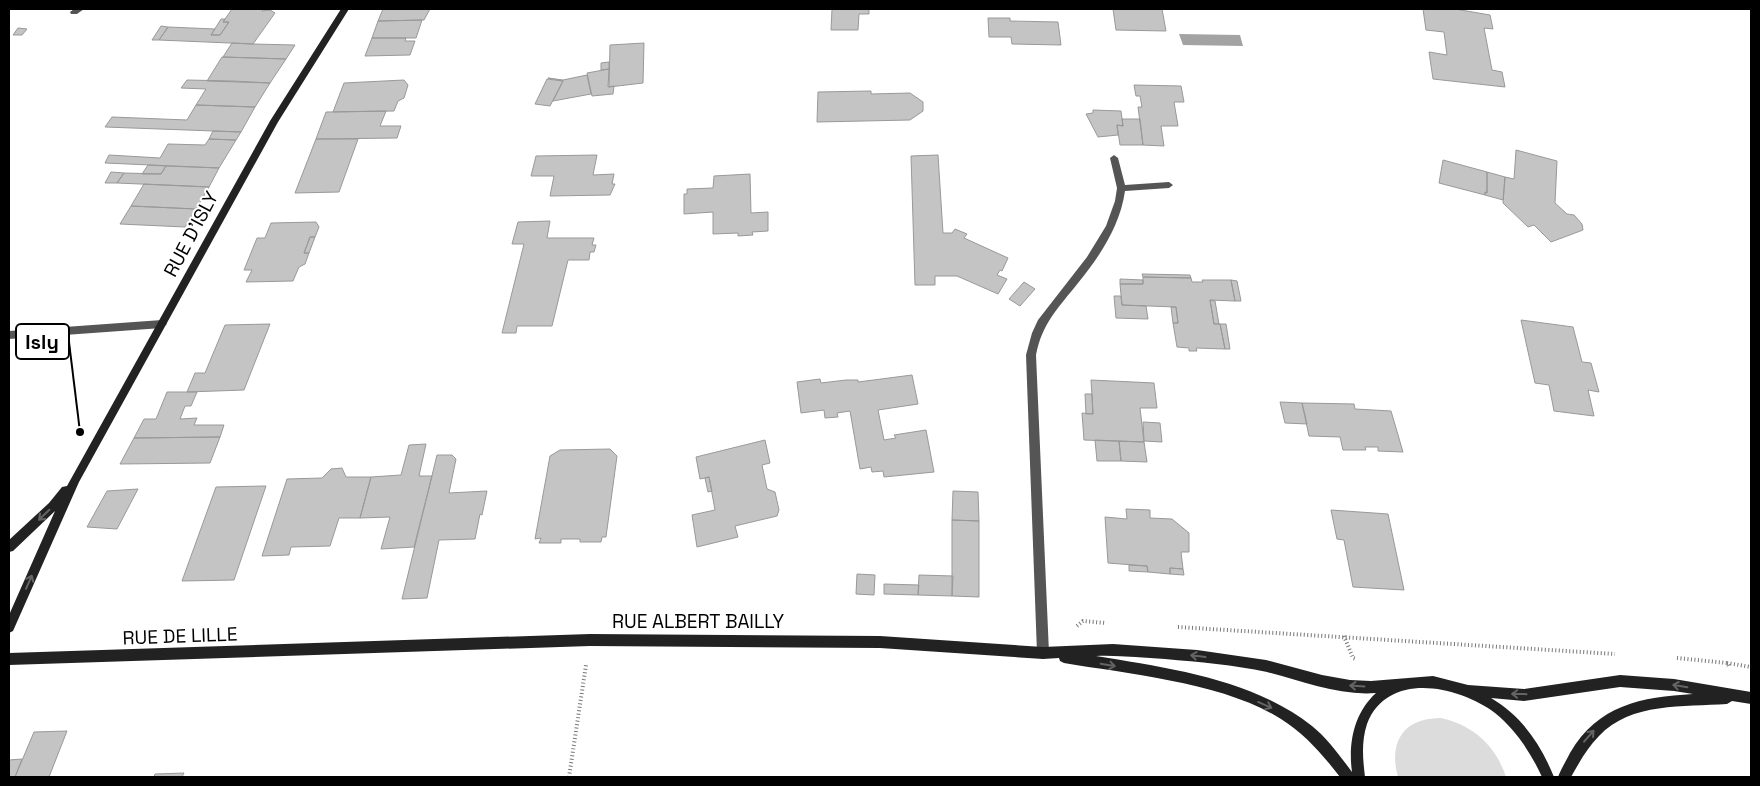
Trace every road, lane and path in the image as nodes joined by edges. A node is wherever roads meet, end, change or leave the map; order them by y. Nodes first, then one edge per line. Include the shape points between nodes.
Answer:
1 (345, 9) edge
2 (1114, 158) dead end
3 (1169, 185) dead end
4 (1121, 188) junction
5 (162, 324) junction
6 (9, 335) edge
7 (75, 479) junction
8 (9, 547) edge
9 (1112, 623) dead end
10 (1170, 626) dead end
11 (9, 627) edge
12 (590, 640) junction
13 (352, 648) joint
14 (1043, 653) junction
15 (1625, 655) dead end
16 (1674, 658) dead end
17 (9, 659) edge
18 (1727, 664) junction
19 (1751, 667) edge
20 (1406, 684) junction
21 (1462, 688) junction
22 (1748, 697) edge
23 (569, 777) edge
24 (1348, 777) edge
25 (1359, 777) edge
26 (1548, 777) edge
27 (1564, 777) edge

1 - 5 main road, RUE D'ISLY via 274,121
2 - 4 street
3 - 4 street
4 - 14 street via 1119,203 1104,239 1043,319 1033,342
5 - 6 street
5 - 7 main road, RUE D'ISLY
7 -> 8 main road, RUE D'ISLY via 53,506
11 -> 7 main road, RUE D'ISLY
9 - 14 path via 1083,621
10 - 15 path
12 - 13 main road, RUE ALBERT BAILLY
12 - 14 main road, RUE ALBERT BAILLY via 880,642
12 - 23 path
13 - 17 main road, RUE DE LILLE
20 -> 14 main road via 1350,686 1266,666 1197,656 1114,650
14 -> 24 main road via 1215,686 1251,699 1283,713 1308,731
16 - 18 path
18 - 19 path
18 - 22 path
20 - 21 main road via 1433,682
20 - 25 main road via 1383,694 1360,723 1356,750
22 -> 21 main road via 1628,681 1524,695
21 - 26 main road via 1499,709 1521,730 1538,754
27 -> 22 main road via 1586,738 1602,722 1620,712 1646,704

